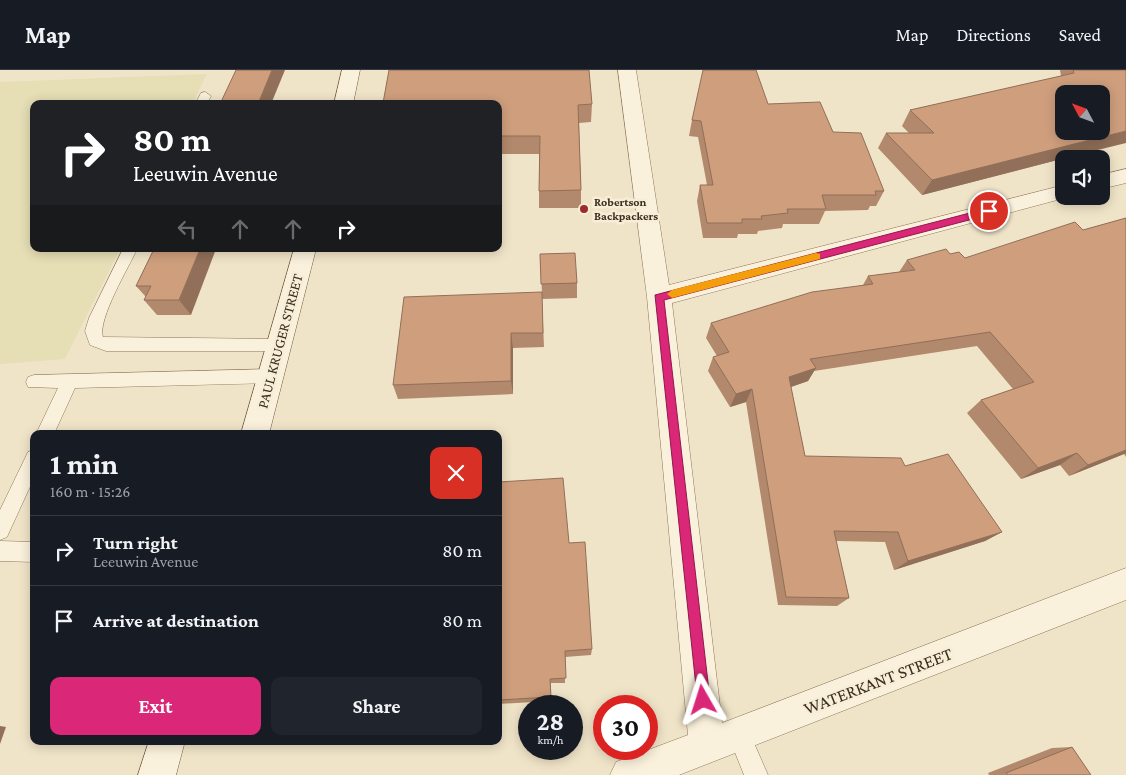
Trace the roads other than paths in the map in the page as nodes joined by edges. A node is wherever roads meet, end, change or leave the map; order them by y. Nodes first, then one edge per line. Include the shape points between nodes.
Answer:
1 (351, 70) edge
2 (627, 70) edge
3 (343, 100) edge
4 (1126, 176) edge
5 (1110, 180) edge
6 (1055, 194) edge
7 (129, 252) edge
8 (304, 252) edge
9 (659, 297) junction
10 (280, 345) junction
11 (271, 376) junction
12 (70, 381) junction
13 (34, 382) dead end
14 (47, 430) edge
15 (256, 430) edge
16 (30, 467) edge
17 (0, 531) edge
18 (0, 551) edge
19 (30, 552) edge
20 (1126, 584) edge
21 (739, 735) junction
22 (166, 745) edge
23 (691, 759) edge
24 (157, 775) edge
25 (629, 775) edge
26 (756, 775) edge

1 - 3 street
2 - 9 street
4 - 5 street
6 - 9 street
7 - 10 lane via 96,318 93,331 96,341 106,345
8 - 10 street, PAUL KRUGER STREET
9 - 23 street
10 - 11 street, PAUL KRUGER STREET
11 - 12 lane
11 - 15 street, PAUL KRUGER STREET
12 - 13 lane
12 - 14 lane
16 - 17 lane
18 - 19 lane
20 - 21 street, WATERKANT STREET
21 - 23 street, WATERKANT STREET
21 - 26 lane
22 - 24 street
23 - 25 street, WATERKANT STREET

